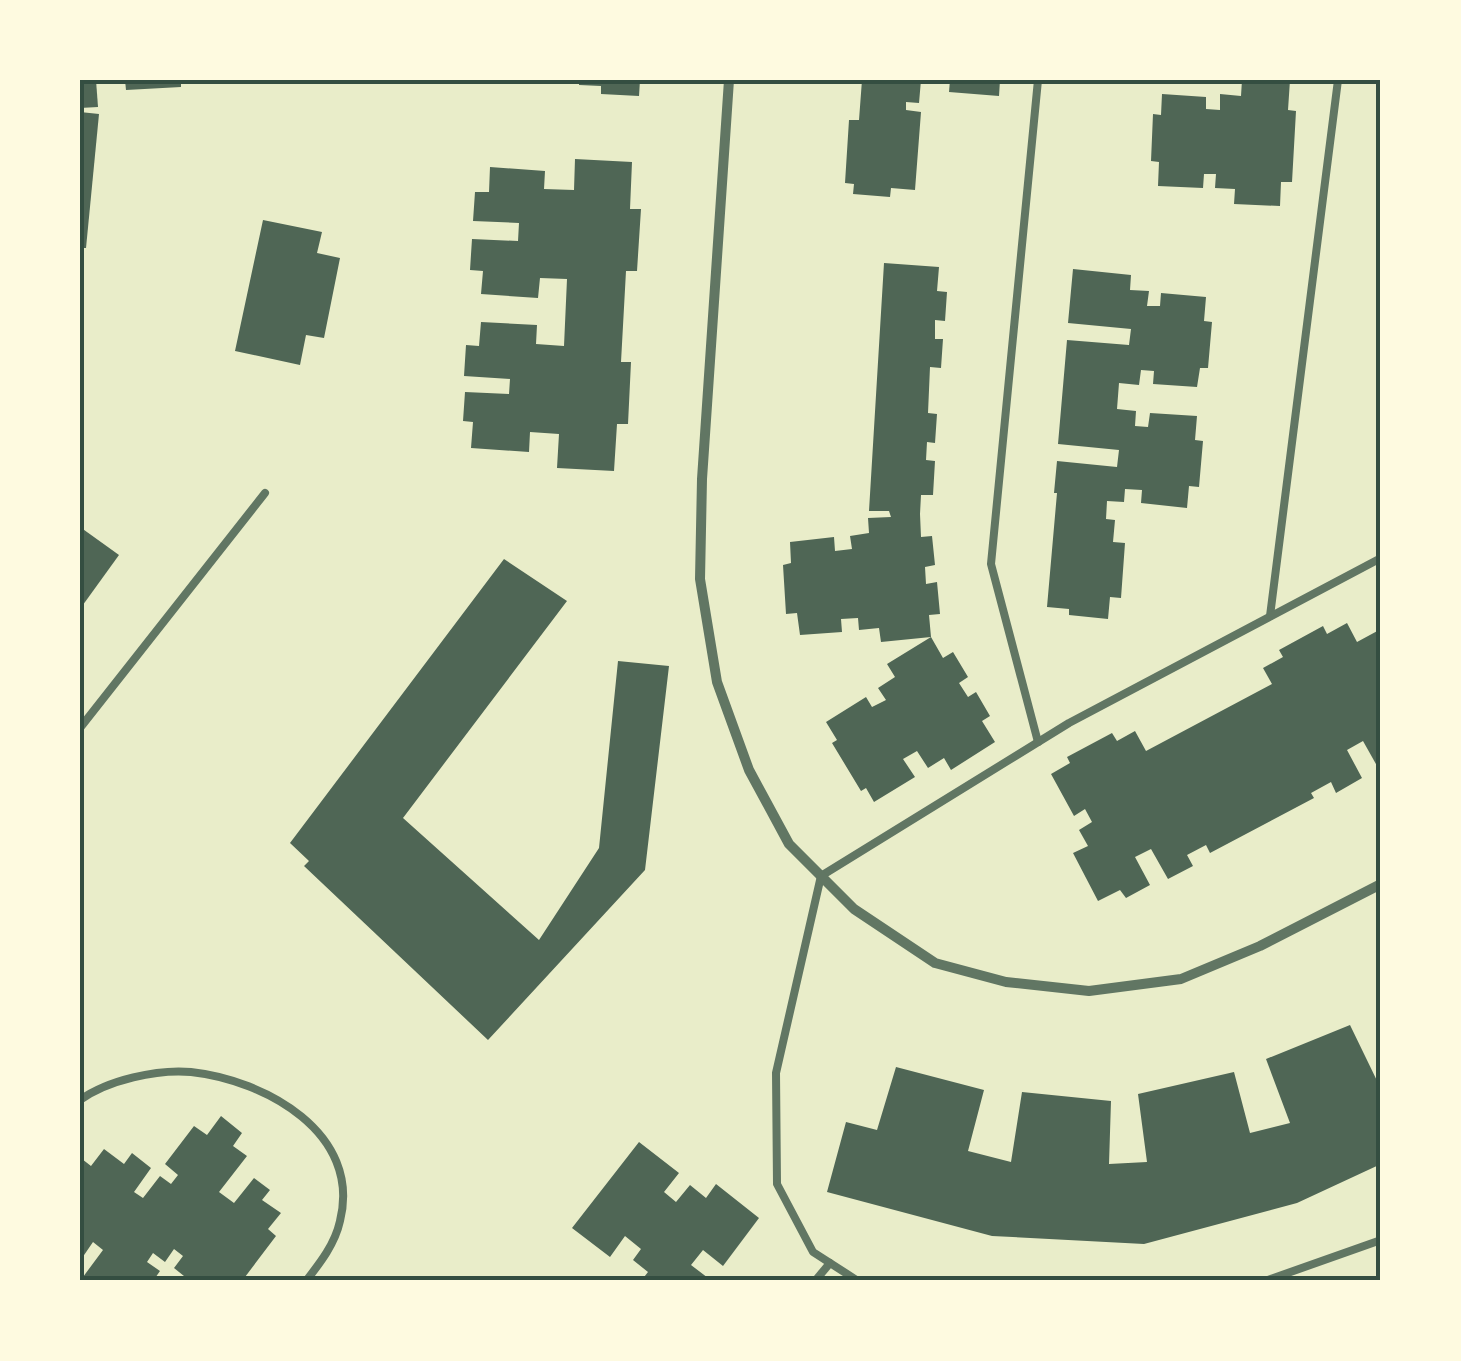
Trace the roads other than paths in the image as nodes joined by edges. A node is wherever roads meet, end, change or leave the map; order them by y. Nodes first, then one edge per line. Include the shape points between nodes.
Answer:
1 (729, 80) edge
2 (1038, 80) edge
3 (1338, 80) edge
4 (265, 492) dead end
5 (1381, 558) edge
6 (1270, 617) junction
7 (80, 728) edge
8 (1038, 742) junction
9 (821, 876) junction
10 (1381, 884) edge
11 (80, 1100) edge
12 (1381, 1240) edge
13 (830, 1263) junction
14 (306, 1281) edge
15 (815, 1281) edge
16 (858, 1281) edge
17 (1264, 1281) edge

1 - 9 street via 700,579 717,682 749,770 789,844
2 - 8 lane via 990,564
3 - 6 lane
4 - 7 lane
5 - 6 lane
6 - 8 lane
8 - 9 lane
9 - 10 street via 854,909 935,964 1006,982 1089,991 1181,979
9 - 13 lane via 776,1073 777,1184 813,1252
11 - 14 lane via 127,1080 188,1072 252,1087 299,1114 332,1148 341,1173 341,1219
12 - 17 lane
13 - 15 lane
13 - 16 lane

